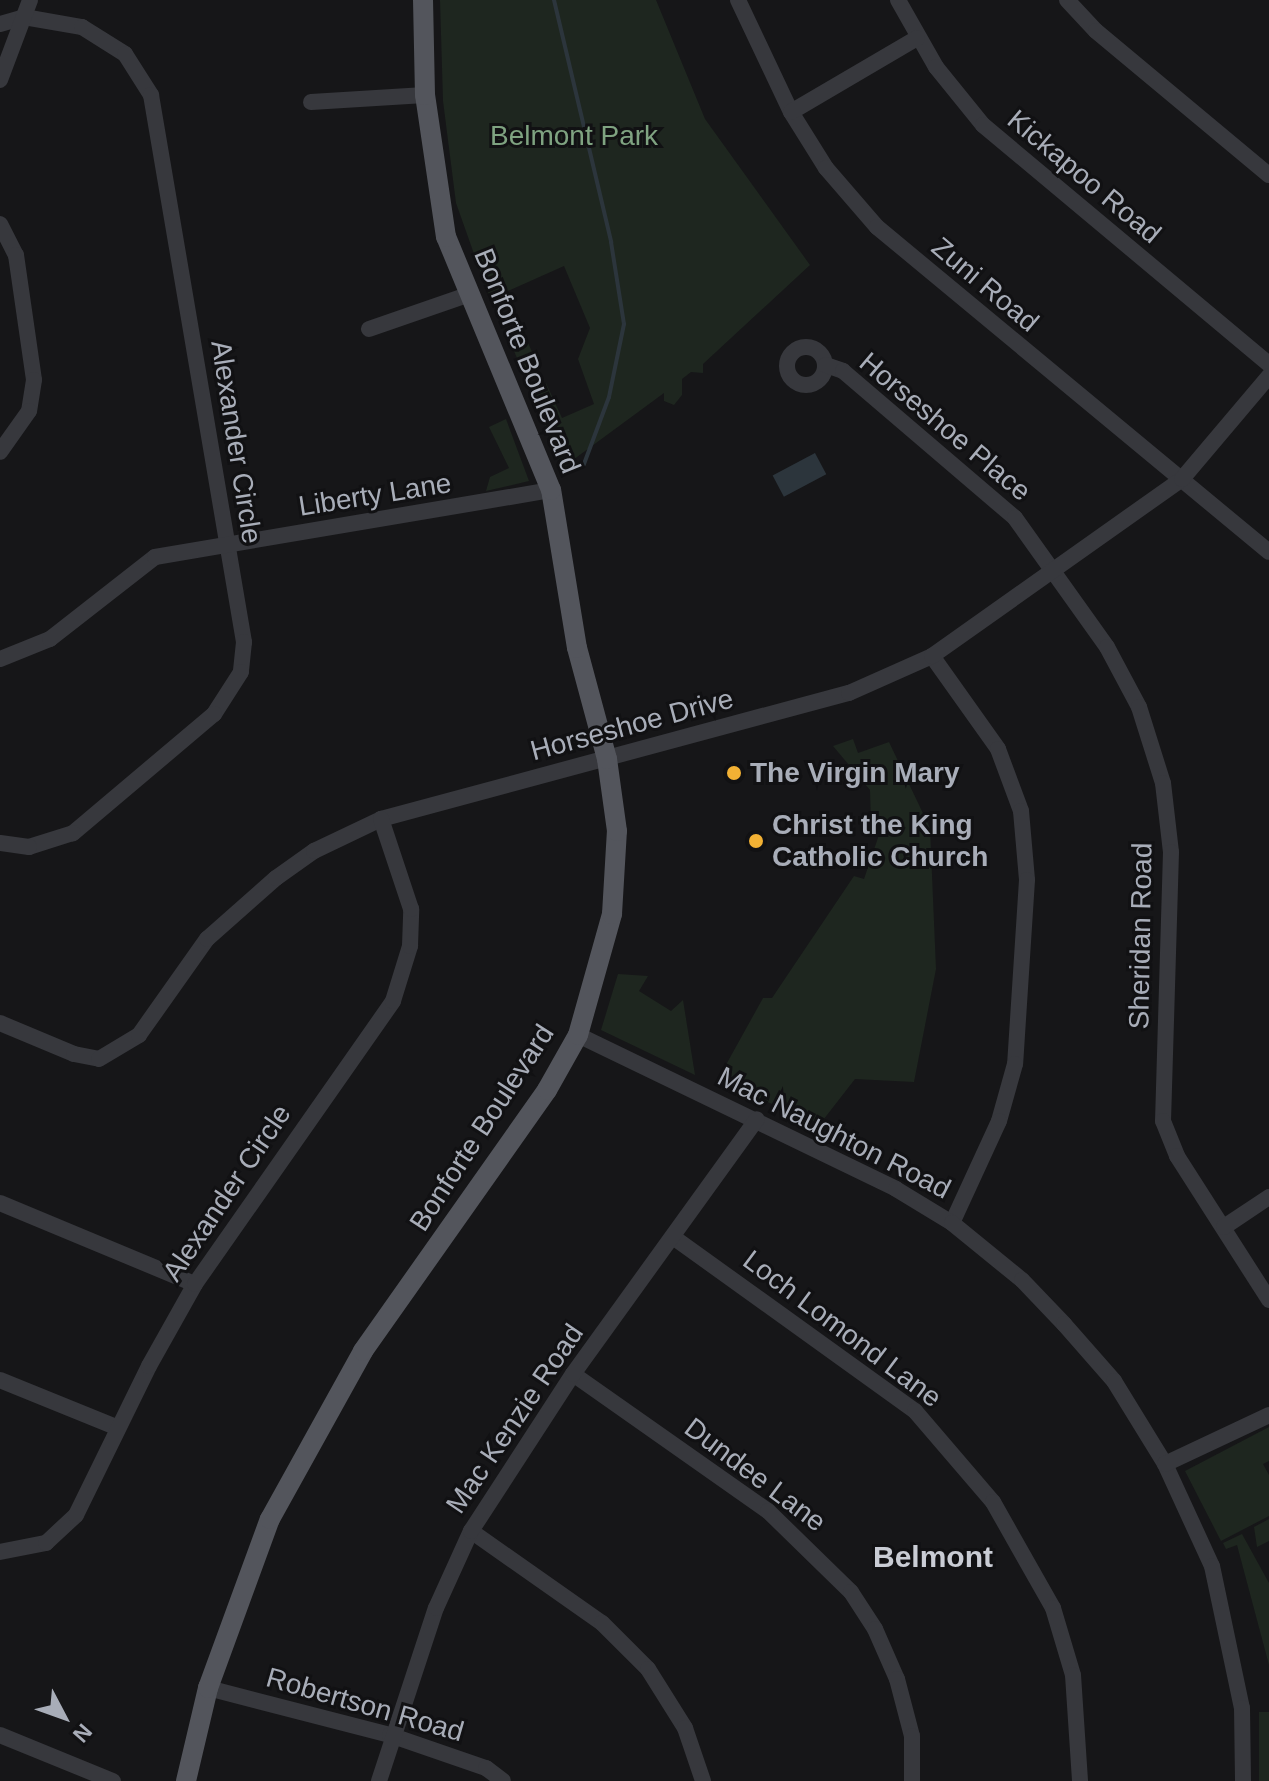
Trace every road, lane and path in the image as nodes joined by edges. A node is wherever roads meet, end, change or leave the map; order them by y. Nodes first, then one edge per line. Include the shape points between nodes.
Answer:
1 (30, 0) edge
2 (423, 0) edge
3 (738, 0) edge
4 (898, 0) edge
5 (1067, 0) edge
6 (24, 17) junction
7 (0, 24) edge
8 (917, 38) junction
9 (0, 80) edge
10 (425, 95) junction
11 (311, 102) dead end
12 (791, 112) junction
13 (1269, 175) edge
14 (0, 224) edge
15 (470, 294) junction
16 (369, 329) dead end
17 (1269, 364) edge
18 (826, 365) dead end
19 (1269, 376) edge
20 (0, 452) edge
21 (1182, 479) junction
22 (551, 490) junction
23 (227, 546) junction
24 (1269, 552) edge
25 (1054, 573) junction
26 (932, 656) junction
27 (0, 659) edge
28 (607, 759) junction
29 (381, 819) junction
30 (0, 843) edge
31 (0, 1023) edge
32 (578, 1035) junction
33 (757, 1119) junction
34 (1269, 1197) edge
35 (0, 1203) edge
36 (952, 1223) junction
37 (1224, 1227) junction
38 (673, 1237) junction
39 (195, 1284) junction
40 (1269, 1300) edge
41 (573, 1374) junction
42 (0, 1380) edge
43 (1269, 1415) edge
44 (118, 1428) junction
45 (1165, 1464) junction
46 (471, 1531) junction
47 (0, 1552) edge
48 (208, 1688) junction
49 (0, 1735) edge
50 (390, 1735) junction
51 (113, 1781) edge
52 (186, 1781) edge
53 (379, 1781) edge
54 (503, 1781) edge
55 (703, 1781) edge
56 (912, 1781) edge
57 (1080, 1781) edge
58 (1243, 1781) edge

1 - 6 street
2 - 10 main road, Bonforte Boulevard
3 - 12 street, Zuni Road
4 - 8 street, Kickapoo Road
5 - 13 street via 1096,31
6 - 7 street, Alexander Circle
6 - 9 street
6 - 23 street, Alexander Circle via 82,27 102,37 134,64 151,95
8 - 12 street
8 - 17 street, Kickapoo Road via 959,98 1010,151
10 - 11 street
10 - 15 main road, Bonforte Boulevard via 446,237
12 - 21 street, Zuni Road via 826,168 877,227
14 - 20 street via 16,255 34,380 29,411
15 - 16 street
15 - 22 main road, Bonforte Boulevard
18 - 25 street, Horseshoe Place via 843,371 987,490 1015,518
19 - 21 street, Horseshoe Drive
21 - 24 street, Zuni Road
21 - 25 street, Horseshoe Drive
22 - 23 street, Liberty Lane
22 - 28 main road, Bonforte Boulevard via 577,648
23 - 27 street, Liberty Lane via 147,560 50,639
23 - 30 street, Alexander Circle via 244,642 241,672 223,703 73,833 29,847
25 - 26 street, Horseshoe Drive
25 - 37 street, Sheridan Road via 1123,673 1159,771 1171,852 1163,1121 1177,1156
26 - 28 street, Horseshoe Drive via 849,693
26 - 36 street via 998,749 1021,811 1027,880 1015,1064 999,1121
28 - 29 street, Horseshoe Drive
28 - 32 main road, Bonforte Boulevard via 617,831 614,901 605,950
29 - 31 street, Horseshoe Drive via 314,851 230,919 187,963 139,1035 123,1049 99,1059 74,1054
29 - 39 street, Alexander Circle via 411,909 405,973 393,1001
32 - 33 street, Mac Naughton Road
32 - 48 main road, Bonforte Boulevard via 547,1090 363,1351 315,1432 270,1519
33 - 36 street, Mac Naughton Road
33 - 38 street, Mac Kenzie Road
34 - 37 street
35 - 39 street
36 - 45 street, Mac Naughton Road via 1022,1280 1084,1346 1114,1381
37 - 40 street, Sheridan Road
38 - 41 street, Mac Kenzie Road
38 - 57 street, Loch Lomond Lane via 915,1411 993,1502 1053,1608 1073,1675
39 - 44 street, Alexander Circle
41 - 46 street, Mac Kenzie Road
41 - 56 street, Dundee Lane via 768,1511 851,1592 897,1679 912,1736
42 - 44 street
43 - 45 street
44 - 47 street, Alexander Circle via 86,1499 63,1531 29,1550
45 - 58 street, Mac Naughton Road via 1212,1566 1230,1635 1242,1708
46 - 50 street, Mac Kenzie Road via 436,1608
46 - 55 street via 602,1623 648,1669 685,1728
48 - 50 street, Robertson Road
48 - 52 main road, Bonforte Boulevard
49 - 51 street
50 - 53 street, Mac Kenzie Road
50 - 54 street, Robertson Road via 486,1768

